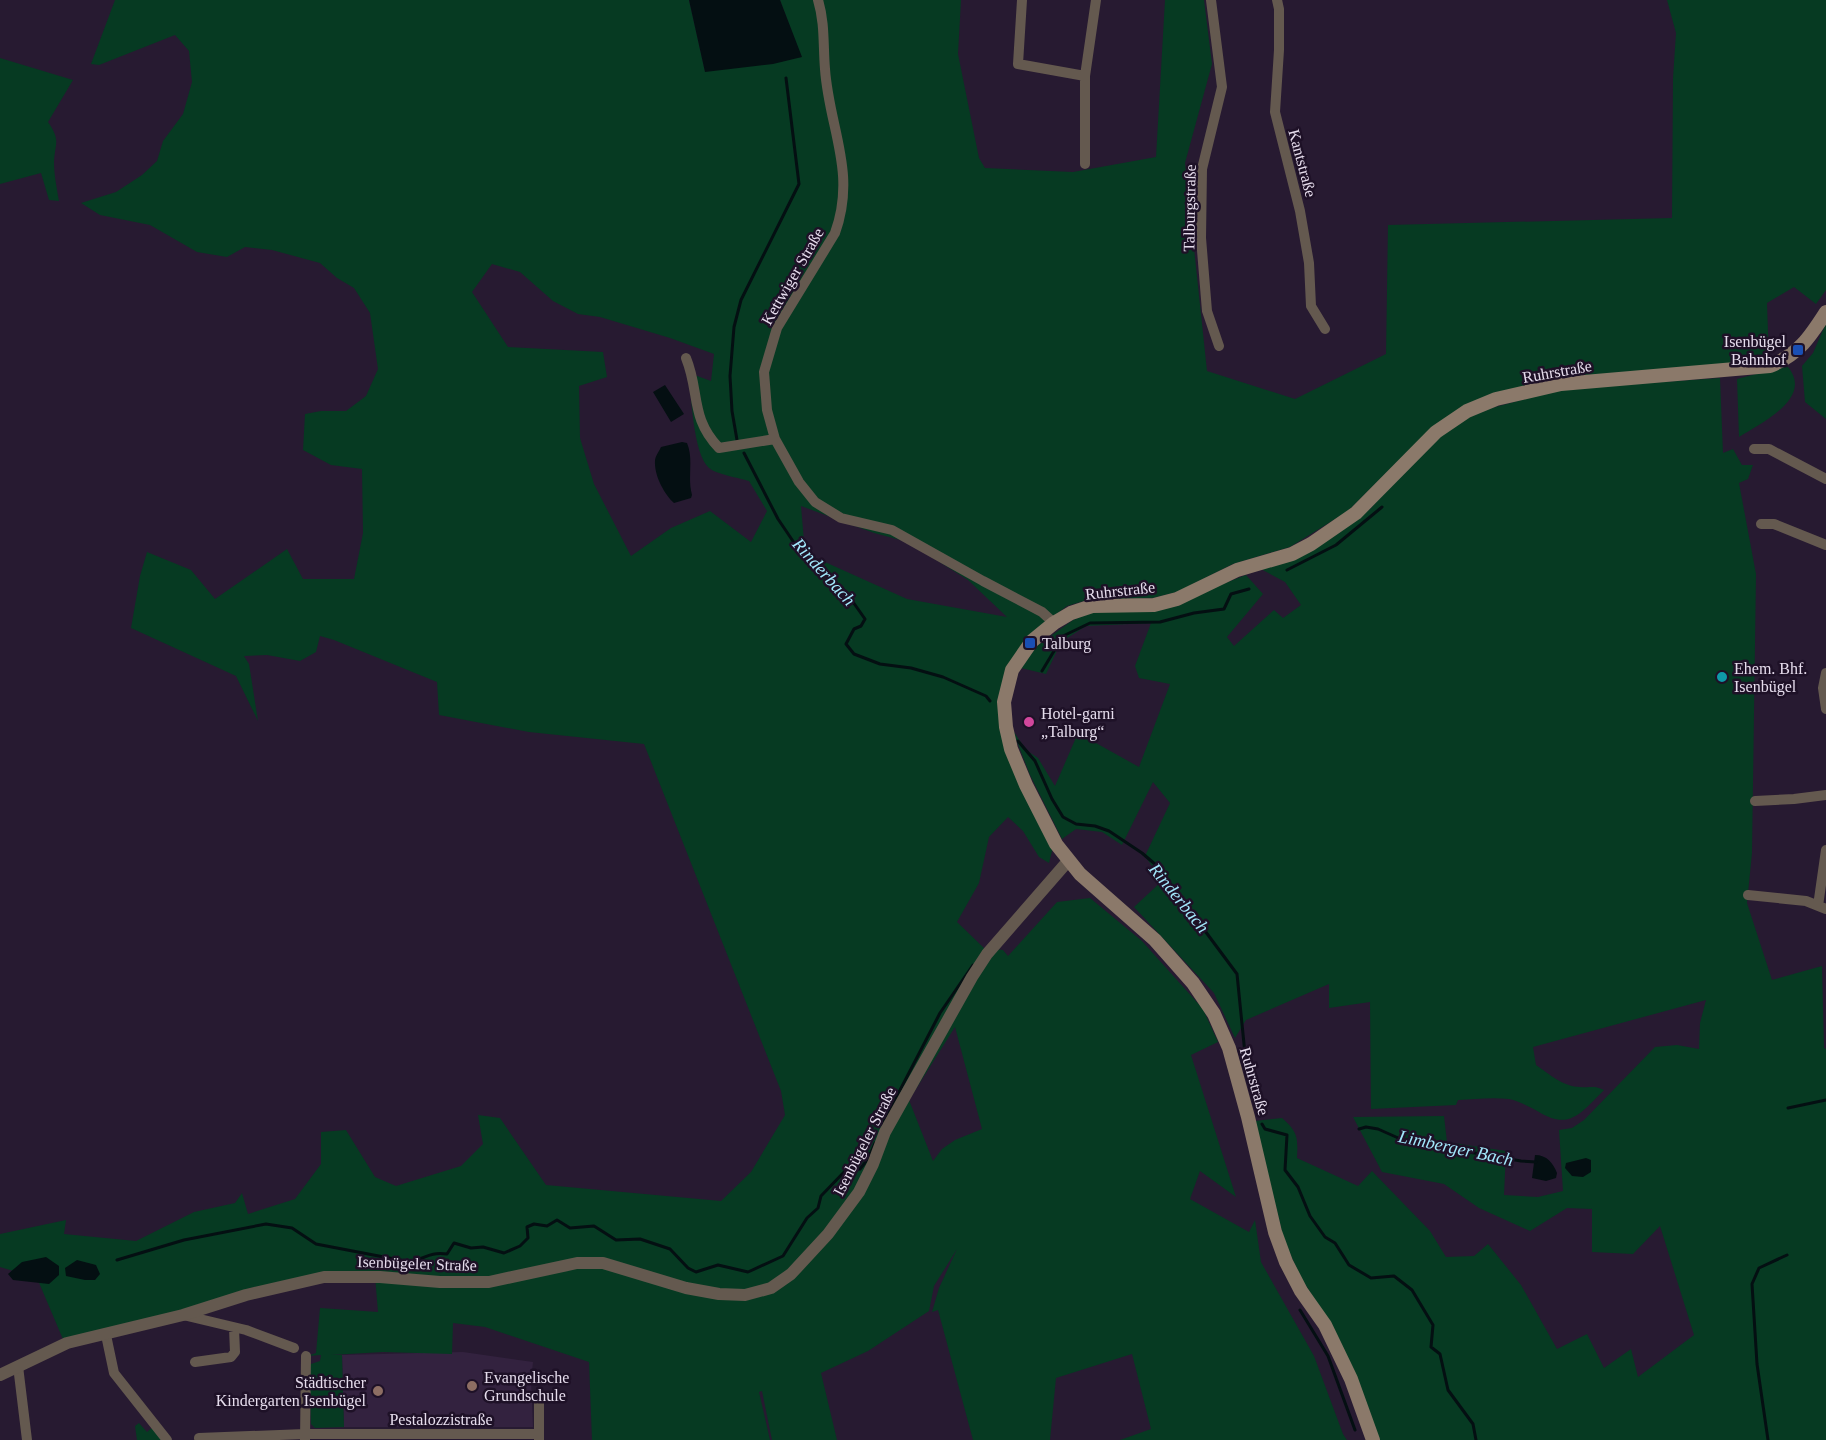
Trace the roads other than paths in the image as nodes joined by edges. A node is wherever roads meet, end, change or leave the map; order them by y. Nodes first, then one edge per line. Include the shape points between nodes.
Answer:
1 (818, 0) edge
2 (1022, 0) edge
3 (1096, 0) edge
4 (1211, 0) edge
5 (1277, 0) edge
6 (1085, 76) junction
7 (1085, 164) dead end
8 (1826, 312) edge
9 (1324, 329) dead end
10 (1220, 346) dead end
11 (686, 358) dead end
12 (776, 439) junction
13 (1754, 449) dead end
14 (1826, 479) edge
15 (1761, 524) dead end
16 (1826, 544) edge
17 (1054, 624) junction
18 (1826, 673) edge
19 (1826, 709) edge
20 (1826, 795) edge
21 (1755, 801) dead end
22 (1826, 850) edge
23 (1068, 861) junction
24 (1748, 895) dead end
25 (1822, 907) edge
26 (183, 1315) junction
27 (234, 1328) junction
28 (106, 1335) junction
29 (294, 1348) dead end
30 (306, 1356) dead end
31 (195, 1362) dead end
32 (18, 1366) junction
33 (0, 1376) edge
34 (540, 1397) dead end
35 (199, 1437) dead end
36 (305, 1437) edge
37 (539, 1437) edge
38 (27, 1440) edge
39 (167, 1440) edge
40 (1373, 1440) edge

1 - 12 street, Kettwiger Straße via 844,198 835,233 777,328 765,362 765,395
2 - 6 street via 1018,64
3 - 6 street
4 - 10 street, Talburgstraße via 1222,87 1202,169 1201,238 1207,311
5 - 9 street, Kantstraße via 1275,112 1310,263 1311,306
6 - 7 street
8 - 17 main road, Ruhrstraße via 1798,350 1770,366 1561,384 1496,399 1467,411 1436,432 1356,513 1292,554 1237,570 1177,599 1155,605 1092,606
11 - 12 street via 702,425 719,448
12 - 17 street, Kettwiger Straße via 799,482 815,502 842,518 892,530 1042,612
13 - 14 street via 1769,449
15 - 16 street via 1774,524
17 - 23 main road, Ruhrstraße via 1021,655 1012,670 1004,702 1011,749
18 - 19 street
20 - 21 street
22 - 25 street
23 - 26 street, Isenbügeler Straße via 987,954 972,977 885,1132 859,1192 840,1220 791,1274 771,1288 746,1294 719,1294 603,1263 577,1263 489,1282 324,1277 226,1300
23 - 40 main road, Ruhrstraße via 1155,940 1193,982 1215,1014 1229,1048 1286,1262 1325,1325 1352,1379
24 - 25 street via 1806,901
26 - 27 street, Isenbügeler Straße
26 - 28 street, Isenbügeler Straße
27 - 29 street, Isenbügeler Straße
27 - 31 street via 235,1352 231,1356
28 - 32 street, Isenbügeler Straße via 67,1343
28 - 39 street via 114,1373
30 - 36 street
32 - 33 street, Isenbügeler Straße
32 - 38 street
34 - 37 street
35 - 36 street, Pestalozzistraße
36 - 37 street, Pestalozzistraße

